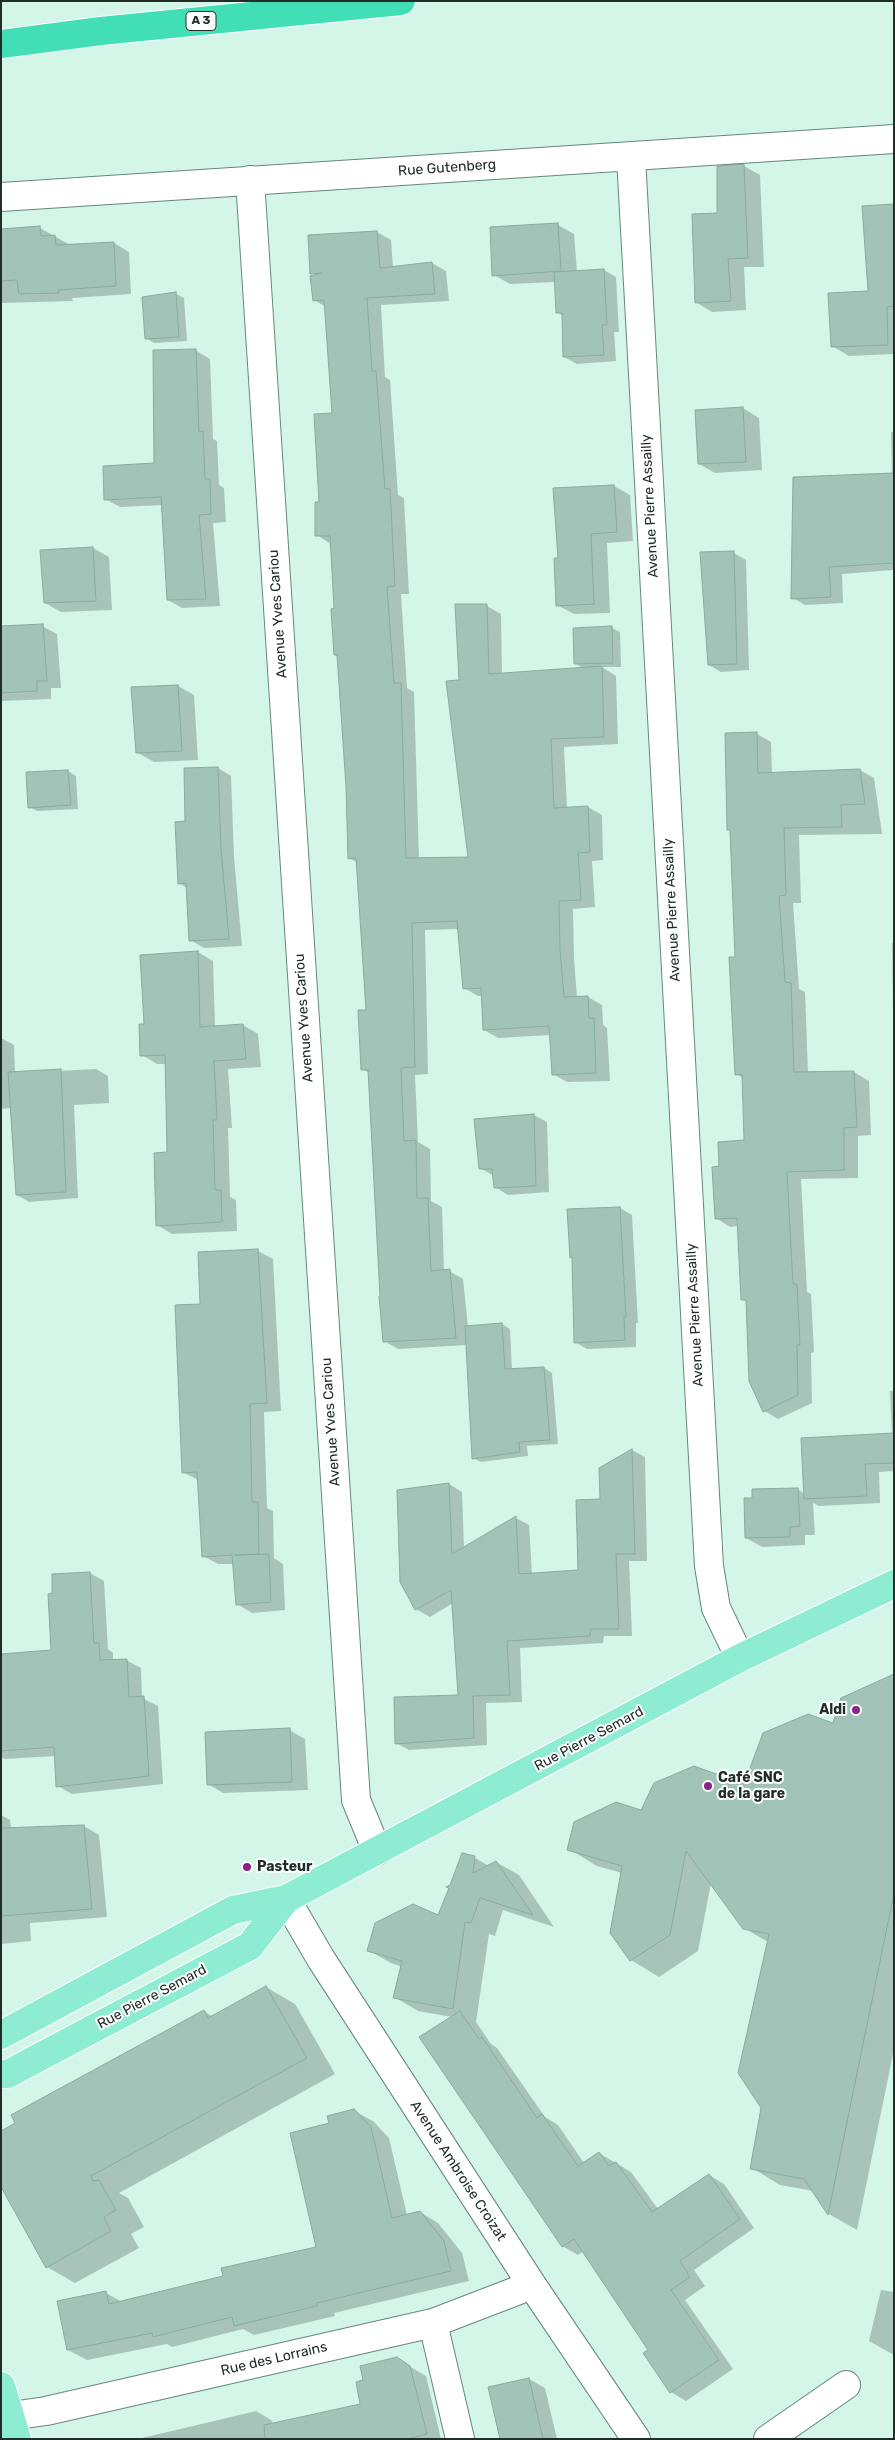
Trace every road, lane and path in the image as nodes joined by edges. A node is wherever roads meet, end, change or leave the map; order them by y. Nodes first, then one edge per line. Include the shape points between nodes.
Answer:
1 (401, 1) edge
2 (1, 44) edge
3 (894, 139) edge
4 (630, 157) junction
5 (250, 180) junction
6 (1, 197) edge
7 (894, 1584) edge
8 (740, 1658) junction
9 (377, 1851) junction
10 (286, 1899) junction
11 (1, 2035) edge
12 (1, 2074) edge
13 (532, 2285) junction
14 (432, 2324) junction
15 (846, 2385) dead end
16 (1, 2386) edge
17 (14, 2427) edge
18 (460, 2439) edge
19 (636, 2439) edge
20 (768, 2439) edge

1 - 2 highway, A 3
3 - 4 street, Rue Gutenberg
4 - 5 street, Rue Gutenberg
4 - 8 street, Avenue Pierre Assailly via 709,1566 716,1608
5 - 6 street, Rue Gutenberg
5 - 9 street, Avenue Yves Cariou via 356,1800
7 - 8 main road, Rue Pierre Semard
8 - 9 main road, Rue Pierre Semard
9 - 10 main road, Rue Pierre Semard
10 - 11 main road, Rue Pierre Semard via 232,1910
10 - 12 main road, Rue Pierre Semard via 250,1946 8,2074
10 - 13 street, Avenue Ambroise Croizat via 321,1959
13 - 14 street, Rue des Lorrains
13 - 19 street, Avenue Ambroise Croizat
14 - 17 street, Rue des Lorrains via 55,2409
14 - 18 street
15 - 20 street
16 - 17 main road

